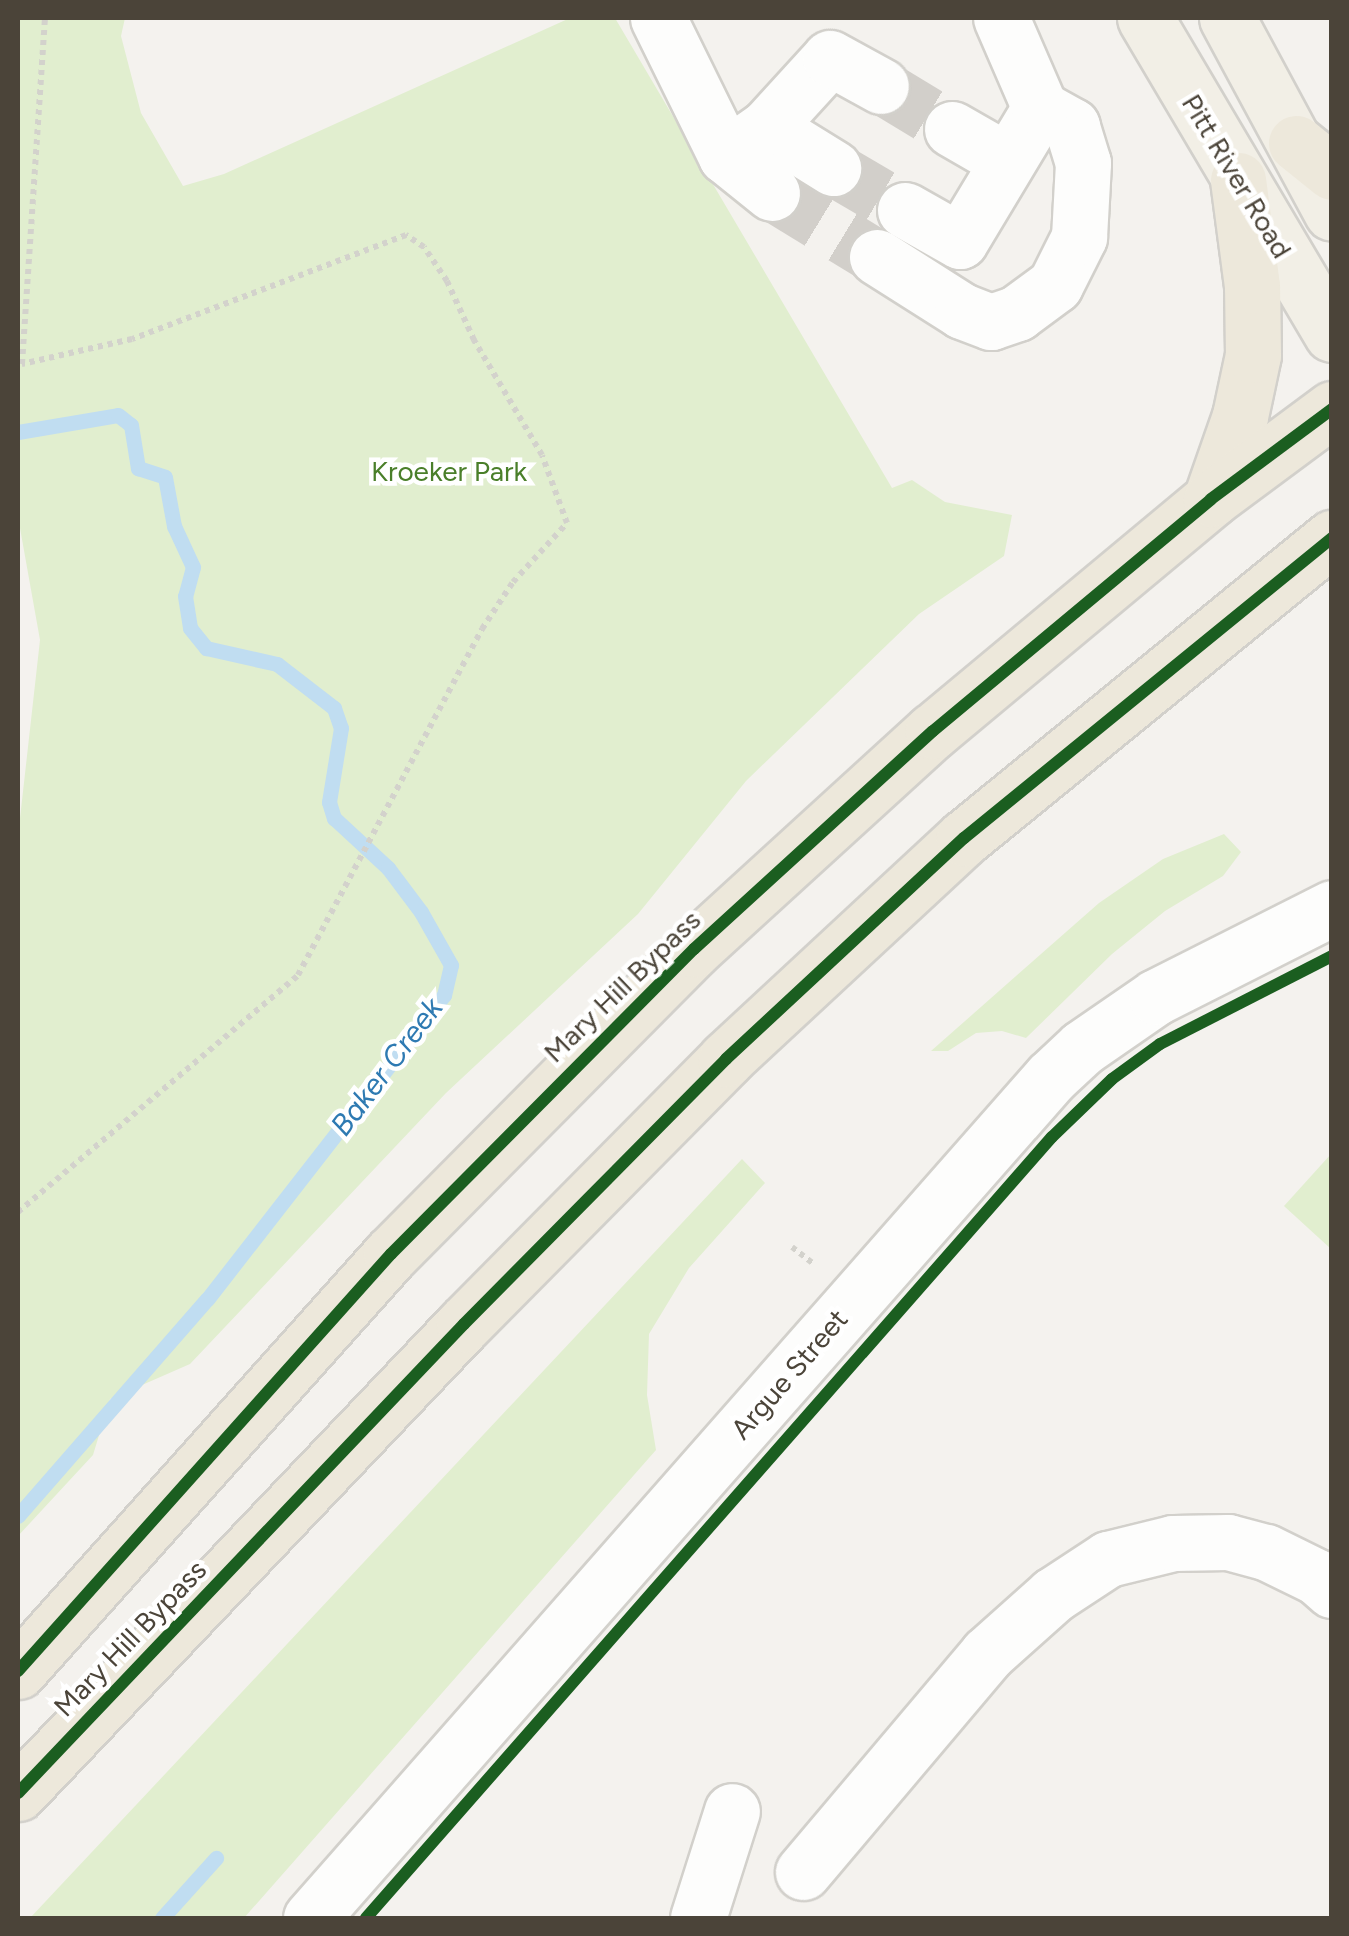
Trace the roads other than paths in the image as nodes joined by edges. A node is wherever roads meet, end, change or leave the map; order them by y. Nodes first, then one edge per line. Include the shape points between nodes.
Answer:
1 (658, 18) edge
2 (1001, 18) edge
3 (1145, 18) edge
4 (1227, 18) edge
5 (882, 86) tunnel mouth
6 (1040, 108) junction
7 (952, 129) tunnel mouth
8 (747, 142) junction
9 (1314, 157) edge
10 (1006, 160) junction
11 (833, 168) tunnel mouth
12 (1238, 180) junction
13 (772, 193) tunnel mouth
14 (904, 210) tunnel mouth
15 (1332, 213) edge
16 (876, 257) tunnel mouth
17 (1332, 334) edge
18 (1332, 410) edge
19 (1211, 499) junction
20 (1332, 538) edge
21 (1332, 908) edge
22 (1332, 1590) edge
23 (18, 1671) edge
24 (18, 1793) edge
25 (732, 1811) dead end
26 (803, 1872) dead end
27 (310, 1918) edge
28 (698, 1918) edge

1 - 8 street
2 - 6 street
3 - 12 main road, Pitt River Road
4 - 9 main road
5 - 8 street via 830,58
6 - 10 street
6 - 16 street via 1072,126 1083,163 1079,237 1055,285 1017,313 991,322
7 - 10 street
8 - 11 street
8 - 13 street
9 - 15 main road
10 - 14 street via 960,242
12 - 17 main road, Pitt River Road
12 - 19 highway via 1253,354
18 - 19 highway, Mary Hill Bypass
19 - 23 highway, Mary Hill Bypass via 933,731 694,949 392,1254
20 - 24 highway, Mary Hill Bypass via 964,838 726,1059
21 - 27 street, Argue Street via 1156,998 1051,1077
22 - 26 street via 1266,1552 1228,1542 1172,1543 1108,1559 1054,1595 987,1654
25 - 28 street

